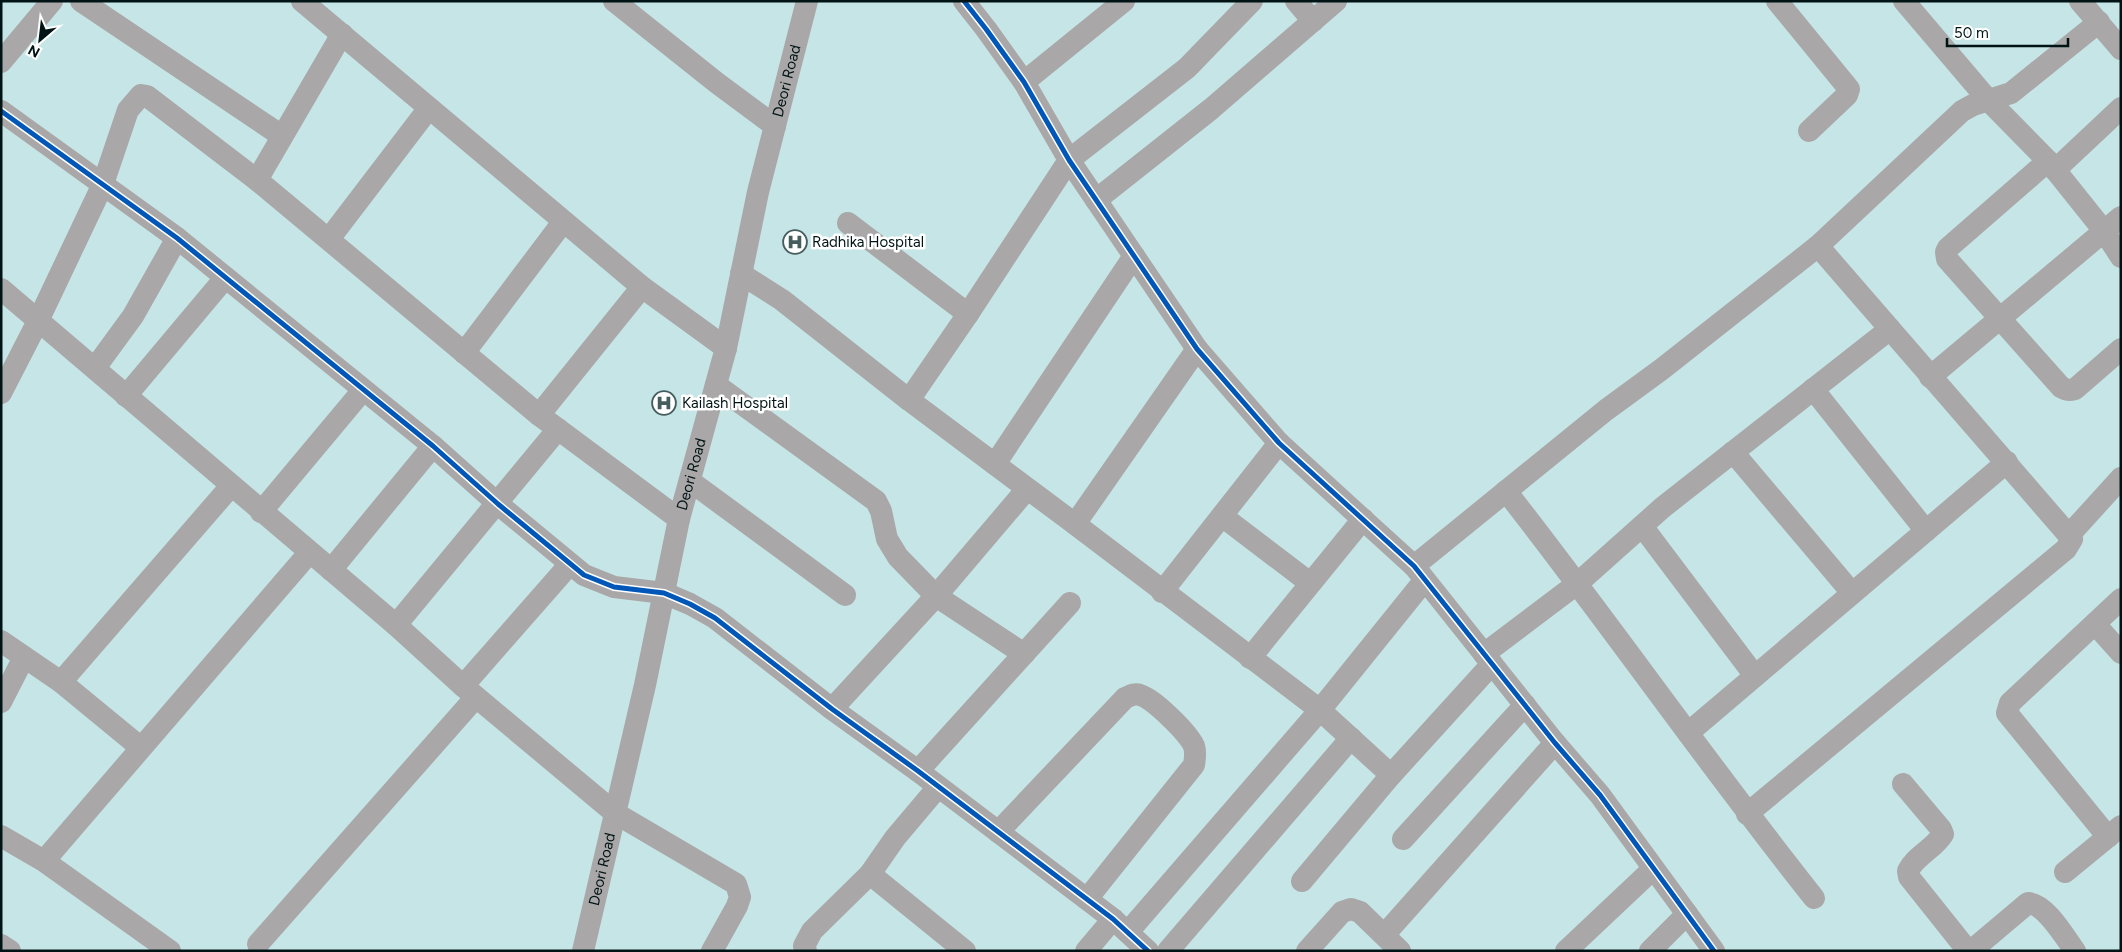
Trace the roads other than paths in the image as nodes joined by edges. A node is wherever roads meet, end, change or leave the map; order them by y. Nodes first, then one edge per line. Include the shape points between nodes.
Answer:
1 (52, 1) edge
2 (81, 1) edge
3 (302, 1) edge
4 (614, 1) edge
5 (807, 1) edge
6 (964, 1) edge
7 (1124, 1) edge
8 (1252, 1) edge
9 (1296, 1) edge
10 (1336, 1) edge
11 (1777, 1) edge
12 (1904, 1) edge
13 (2080, 1) edge
14 (1313, 21) junction
15 (2099, 22) junction
16 (342, 34) junction
17 (2121, 49) edge
18 (1, 62) edge
19 (1024, 82) junction
20 (1989, 101) junction
21 (429, 108) junction
22 (2121, 108) edge
23 (1, 111) edge
24 (775, 126) junction
25 (1809, 131) dead end
26 (282, 136) junction
27 (1069, 160) junction
28 (2052, 165) junction
29 (257, 180) junction
30 (103, 184) junction
31 (1096, 200) junction
32 (563, 222) junction
33 (848, 222) dead end
34 (2112, 224) edge
35 (178, 238) junction
36 (329, 239) junction
37 (1818, 246) junction
38 (1134, 256) junction
39 (2121, 257) edge
40 (741, 274) junction
41 (225, 278) junction
42 (642, 287) junction
43 (1, 289) edge
44 (968, 314) junction
45 (2000, 319) junction
46 (38, 322) junction
47 (1890, 329) junction
48 (726, 348) junction
49 (1197, 349) junction
50 (2121, 349) edge
51 (464, 353) junction
52 (95, 368) junction
53 (1930, 378) junction
54 (716, 385) junction
55 (363, 390) junction
56 (1813, 390) junction
57 (1, 393) edge
58 (126, 396) junction
59 (909, 400) junction
60 (539, 415) junction
61 (558, 429) junction
62 (1279, 443) junction
63 (433, 446) junction
64 (1733, 452) junction
65 (2007, 462) junction
66 (995, 464) junction
67 (2121, 478) edge
68 (690, 481) junction
69 (231, 486) junction
70 (1026, 490) junction
71 (1506, 491) junction
72 (498, 504) junction
73 (261, 512) junction
74 (1222, 516) junction
75 (679, 519) junction
76 (1363, 519) junction
77 (1076, 524) junction
78 (1642, 526) junction
79 (1926, 531) junction
80 (2070, 534) junction
81 (309, 553) junction
82 (570, 564) junction
83 (331, 570) junction
84 (1419, 574) junction
85 (1310, 583) junction
86 (1578, 583) junction
87 (1162, 592) junction
88 (664, 593) junction
89 (1852, 593) junction
90 (845, 594) dead end
91 (936, 596) junction
92 (2121, 599) edge
93 (1070, 603) dead end
94 (2095, 624) junction
95 (396, 626) junction
96 (1, 641) edge
97 (2121, 653) edge
98 (1024, 654) junction
99 (24, 657) junction
100 (1250, 658) junction
101 (1488, 659) junction
102 (1755, 676) junction
103 (61, 682) junction
104 (469, 692) junction
105 (1, 702) edge
106 (1525, 705) junction
107 (832, 709) junction
108 (1320, 710) junction
109 (1688, 733) junction
110 (1351, 738) junction
111 (1555, 743) junction
112 (140, 747) junction
113 (918, 771) junction
114 (1391, 775) junction
115 (1903, 784) dead end
116 (938, 787) junction
117 (615, 813) junction
118 (1747, 814) junction
119 (998, 832) junction
120 (2115, 832) edge
121 (1, 836) edge
122 (1403, 839) dead end
123 (44, 861) junction
124 (1653, 868) junction
125 (2066, 872) dead end
126 (870, 874) junction
127 (1302, 881) dead end
128 (1814, 898) dead end
129 (1087, 900) junction
130 (1687, 914) junction
131 (1120, 926) junction
132 (1385, 934) junction
133 (1, 944) edge
134 (258, 944) dead end
135 (10, 951) edge
136 (170, 951) edge
137 (583, 951) edge
138 (712, 951) edge
139 (806, 951) edge
140 (965, 951) edge
141 (1086, 951) edge
142 (1148, 951) edge
143 (1168, 951) edge
144 (1307, 951) edge
145 (1400, 951) edge
146 (1566, 951) edge
147 (1650, 951) edge
148 (1714, 951) edge
149 (1969, 951) edge
150 (2075, 951) edge

1 - 18 street
2 - 26 street
3 - 16 street
4 - 24 street
5 - 24 street, Deori Road
6 - 19 street
7 - 19 street
8 - 27 street via 1186,68
9 - 14 street
10 - 14 street
11 - 25 street via 1849,89 1847,95
12 - 20 street
13 - 15 street
14 - 31 street via 1211,109
15 - 17 street
15 - 20 street via 2010,93
16 - 21 street
16 - 26 street
19 - 27 street
20 - 28 street
20 - 37 street via 1973,104 1962,111
21 - 32 street
21 - 36 street
22 - 28 street
23 - 30 street
24 - 40 street, Deori Road
26 - 29 street
27 - 31 street
27 - 44 street
28 - 34 street
28 - 45 street via 1946,252 1947,259
29 - 30 street via 152,99 140,95 128,110
29 - 36 street
30 - 35 street
30 - 46 street
31 - 38 street
32 - 42 street
32 - 51 street
33 - 44 street
34 - 39 street
34 - 45 street
35 - 41 street
35 - 52 street via 133,316
36 - 51 street
37 - 47 street
37 - 71 street
38 - 49 street
38 - 66 street
40 - 48 street, Deori Road
40 - 59 street via 782,300
41 - 55 street
41 - 58 street
42 - 48 street
42 - 60 street
43 - 46 street
44 - 59 street
45 - 50 street via 2066,390 2076,389
45 - 53 street
46 - 52 street
46 - 57 street
47 - 53 street
47 - 56 street
48 - 54 street, Deori Road
49 - 62 street
49 - 77 street
51 - 60 street
52 - 58 street
53 - 65 street
54 - 68 street, Deori Road
54 - 91 street via 876,501 891,548
55 - 63 street
55 - 73 street
56 - 64 street
56 - 79 street
58 - 69 street
59 - 66 street
60 - 61 street
61 - 72 street
61 - 75 street
62 - 74 street
62 - 76 street
63 - 72 street
63 - 83 street
64 - 78 street
64 - 89 street
65 - 79 street
65 - 80 street
66 - 70 street
67 - 80 street
68 - 75 street, Deori Road
68 - 90 street
69 - 73 street
69 - 103 street
70 - 77 street
70 - 91 street
71 - 84 street
71 - 86 street
72 - 82 street
72 - 95 street
73 - 81 street
74 - 85 street
74 - 87 street
75 - 88 street, Deori Road
76 - 84 street
76 - 85 street
77 - 87 street
78 - 86 street
78 - 102 street
79 - 89 street
80 - 118 street via 2072,539 2066,549
81 - 83 street
81 - 112 street
82 - 88 street via 584,575 614,587
82 - 104 street
83 - 95 street
84 - 101 street
84 - 108 street
85 - 100 street
86 - 101 street
86 - 109 street
87 - 100 street
88 - 107 street via 715,618
88 - 117 street, Deori Road
89 - 102 street
91 - 98 street
91 - 107 street
92 - 94 street
93 - 98 street
94 - 97 street
94 - 120 street via 2010,703 2008,713
95 - 104 street
96 - 99 street
98 - 113 street
99 - 103 street
99 - 105 street
100 - 108 street
101 - 106 street
101 - 114 street
102 - 109 street
103 - 112 street
104 - 117 street
104 - 134 street
106 - 111 street
106 - 122 street
107 - 113 street
108 - 110 street
108 - 131 street
109 - 118 street
110 - 114 street
110 - 143 street
111 - 124 street via 1600,795
111 - 132 street
112 - 123 street
113 - 116 street
114 - 127 street
115 - 149 street via 1943,834 1912,863 1909,877
116 - 119 street
116 - 126 street
117 - 137 street, Deori Road
117 - 138 street via 736,884 740,897 737,906
118 - 128 street
119 - 129 street
119 - 129 street via 1126,698 1140,694 1152,701 1194,746 1194,765
120 - 125 street
121 - 123 street
123 - 136 street
124 - 130 street
124 - 146 street
126 - 139 street via 812,931 804,946
126 - 140 street
129 - 131 street
130 - 147 street
130 - 148 street
131 - 141 street
131 - 142 street
132 - 144 street via 1360,912 1347,910
132 - 145 street
133 - 135 street
149 - 150 street via 2028,903 2043,908

